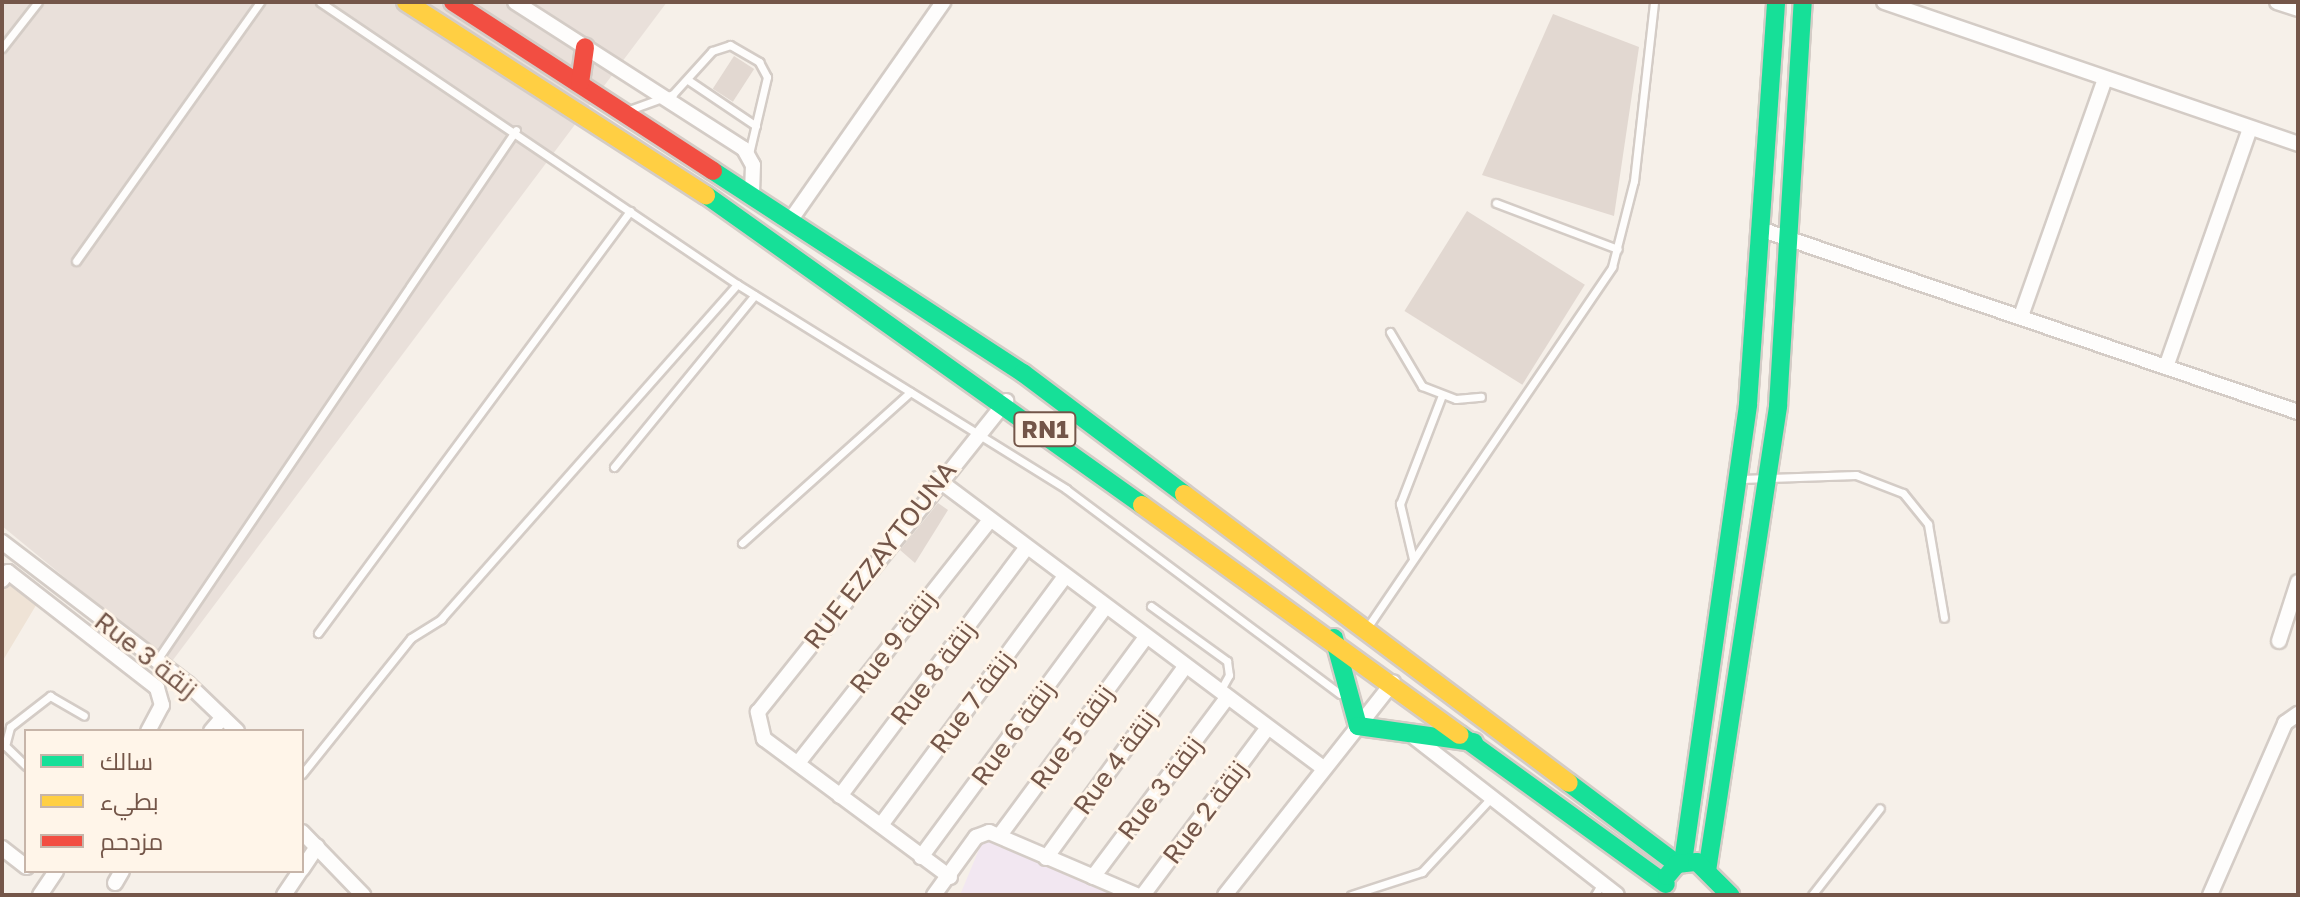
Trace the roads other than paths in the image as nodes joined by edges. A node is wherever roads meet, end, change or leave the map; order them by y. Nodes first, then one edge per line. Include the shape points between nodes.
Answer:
1 (38, 2) edge
2 (260, 2) edge
3 (320, 2) edge
4 (406, 2) edge
5 (453, 2) edge
6 (515, 2) edge
7 (943, 2) edge
8 (1654, 2) edge
9 (1776, 2) edge
10 (1803, 2) edge
11 (1884, 2) edge
12 (2277, 2) edge
13 (2298, 9) edge
14 (585, 47) junction
15 (2, 48) edge
16 (2105, 79) junction
17 (688, 80) junction
18 (580, 83) junction
19 (664, 97) junction
20 (625, 111) junction
21 (756, 126) junction
22 (2250, 129) junction
23 (516, 130) junction
24 (2298, 144) edge
25 (749, 154) junction
26 (752, 192) junction
27 (1496, 203) dead end
28 (630, 211) junction
29 (792, 218) junction
30 (1763, 230) junction
31 (1791, 237) junction
32 (1618, 249) junction
33 (76, 261) dead end
34 (737, 284) junction
35 (755, 295) junction
36 (2021, 316) junction
37 (1390, 332) dead end
38 (2166, 367) junction
39 (910, 392) junction
40 (1442, 395) junction
41 (1481, 397) dead end
42 (1006, 401) junction
43 (2298, 412) edge
44 (976, 435) junction
45 (614, 467) dead end
46 (937, 479) junction
47 (1739, 479) junction
48 (1768, 480) junction
49 (989, 521) junction
50 (1731, 536) junction
51 (1760, 541) junction
52 (2, 542) edge
53 (742, 543) dead end
54 (1025, 550) junction
55 (1413, 559) junction
56 (1063, 579) junction
57 (2, 580) edge
58 (54, 580) junction
59 (2298, 582) edge
60 (27, 585) junction
61 (1151, 606) dead end
62 (1104, 609) junction
63 (1944, 618) dead end
64 (1368, 628) junction
65 (318, 633) dead end
66 (1145, 638) junction
67 (1334, 638) junction
68 (2279, 641) dead end
69 (1411, 660) junction
70 (156, 662) junction
71 (1185, 667) junction
72 (1394, 681) junction
73 (1223, 696) junction
74 (1350, 701) junction
75 (2298, 714) edge
76 (84, 716) dead end
77 (223, 717) junction
78 (1358, 726) junction
79 (149, 729) edge
80 (213, 729) edge
81 (235, 729) edge
82 (1266, 730) junction
83 (1411, 735) junction
84 (1477, 742) junction
85 (798, 763) junction
86 (24, 764) edge
87 (1324, 768) junction
88 (304, 772) edge
89 (840, 796) junction
90 (1492, 797) junction
91 (1880, 808) dead end
92 (881, 825) junction
93 (304, 834) edge
94 (1000, 835) junction
95 (317, 847) junction
96 (2, 848) edge
97 (921, 857) junction
98 (1046, 858) junction
99 (1680, 863) junction
100 (24, 865) edge
101 (304, 866) edge
102 (1707, 871) junction
103 (32, 873) edge
104 (55, 873) edge
105 (299, 873) edge
106 (950, 877) junction
107 (1093, 877) junction
108 (1599, 889) edge
109 (1668, 889) edge
110 (44, 890) edge
111 (284, 895) edge
112 (363, 895) edge
113 (934, 895) edge
114 (1136, 895) edge
115 (1143, 895) edge
116 (1225, 895) edge
117 (1351, 895) edge
118 (1617, 895) edge
119 (1730, 895) edge
120 (1812, 895) edge
121 (2210, 895) edge

1 - 15 lane
2 - 33 lane
3 - 23 lane
4 - 42 main road, RN1 via 792,251
5 - 18 main road, RN1
6 - 14 street
7 - 29 street
8 - 32 lane via 1634,181
9 - 30 main road
10 - 31 main road
11 - 16 street
12 - 13 street
14 - 18 main road
14 - 19 street
16 - 22 street
16 - 36 street
17 - 19 lane
17 - 21 lane
17 - 21 lane via 724,46 759,62 767,84
18 - 20 main road, RN1
19 - 20 lane
19 - 25 street
20 - 26 main road, RN1
21 - 25 lane
22 - 24 street
22 - 38 street
23 - 28 lane
23 - 70 lane
25 - 26 street
26 - 29 main road, RN1
27 - 32 lane
28 - 34 lane
28 - 65 lane
29 - 64 main road, RN1 via 1023,373
30 - 31 street
30 - 47 main road
31 - 36 street
31 - 48 main road
32 - 55 lane
34 - 35 lane
34 - 88 lane via 441,619 411,638
35 - 39 lane
35 - 45 lane
36 - 38 street
37 - 40 lane via 1405,369
38 - 43 street
39 - 44 lane
39 - 53 lane via 890,418 850,443
40 - 41 lane
40 - 55 lane via 1400,504
42 - 44 street, RUE EZZAYTOUNA
42 - 67 main road, RN1
44 - 46 street, RUE EZZAYTOUNA
44 - 74 lane via 1066,489
46 - 49 street
46 - 85 street, RUE EZZAYTOUNA via 758,712 764,739
47 - 48 lane
47 - 50 main road
48 - 51 main road
48 - 63 lane via 1856,475 1903,493 1928,524
49 - 54 street
49 - 85 street, Rue 9 زنقة
50 - 51 main road
50 - 99 main road
51 - 102 main road
52 - 58 street, Rue 3 زنقة
54 - 56 street
54 - 89 street, Rue 8 زنقة
55 - 64 lane
56 - 62 street
56 - 92 street, Rue 7 زنقة
57 - 60 street via 8,572
58 - 60 street
58 - 70 street, Rue 3 زنقة
59 - 68 street
60 - 79 street via 157,688 162,705
61 - 73 lane via 1227,661
62 - 66 street
62 - 97 street, Rue 6 زنقة
64 - 69 main road, RN1
66 - 71 street
66 - 94 street, Rue 5 زنقة
67 - 72 main road, RN1
67 - 74 main road
69 - 72 street
69 - 99 main road, RN1
70 - 77 street, Rue 3 زنقة
71 - 73 street
71 - 98 street, Rue 4 زنقة
72 - 78 street
72 - 84 main road, RN1
73 - 82 street
73 - 107 street, Rue 3 زنقة
74 - 78 main road
75 - 121 street via 2285,723
76 - 86 lane via 50,696 10,727 5,746
77 - 80 street
77 - 81 street, Rue 3 زنقة
78 - 83 main road
78 - 87 street
82 - 87 street
82 - 115 street, Rue 2 زنقة
83 - 84 main road
83 - 90 street
84 - 109 main road, RN1
85 - 89 street
87 - 116 street
89 - 92 street
90 - 108 street
90 - 117 lane via 1422,872
91 - 120 lane
92 - 97 street
93 - 95 street
94 - 98 street
94 - 106 street via 976,837
95 - 101 street
95 - 112 street
96 - 100 street
97 - 106 street
98 - 107 street
99 - 102 main road, RN1
99 - 109 main road, RN1
102 - 119 main road, RN1
103 - 110 street
104 - 110 street
105 - 111 street
106 - 113 street
107 - 114 street
108 - 118 street

